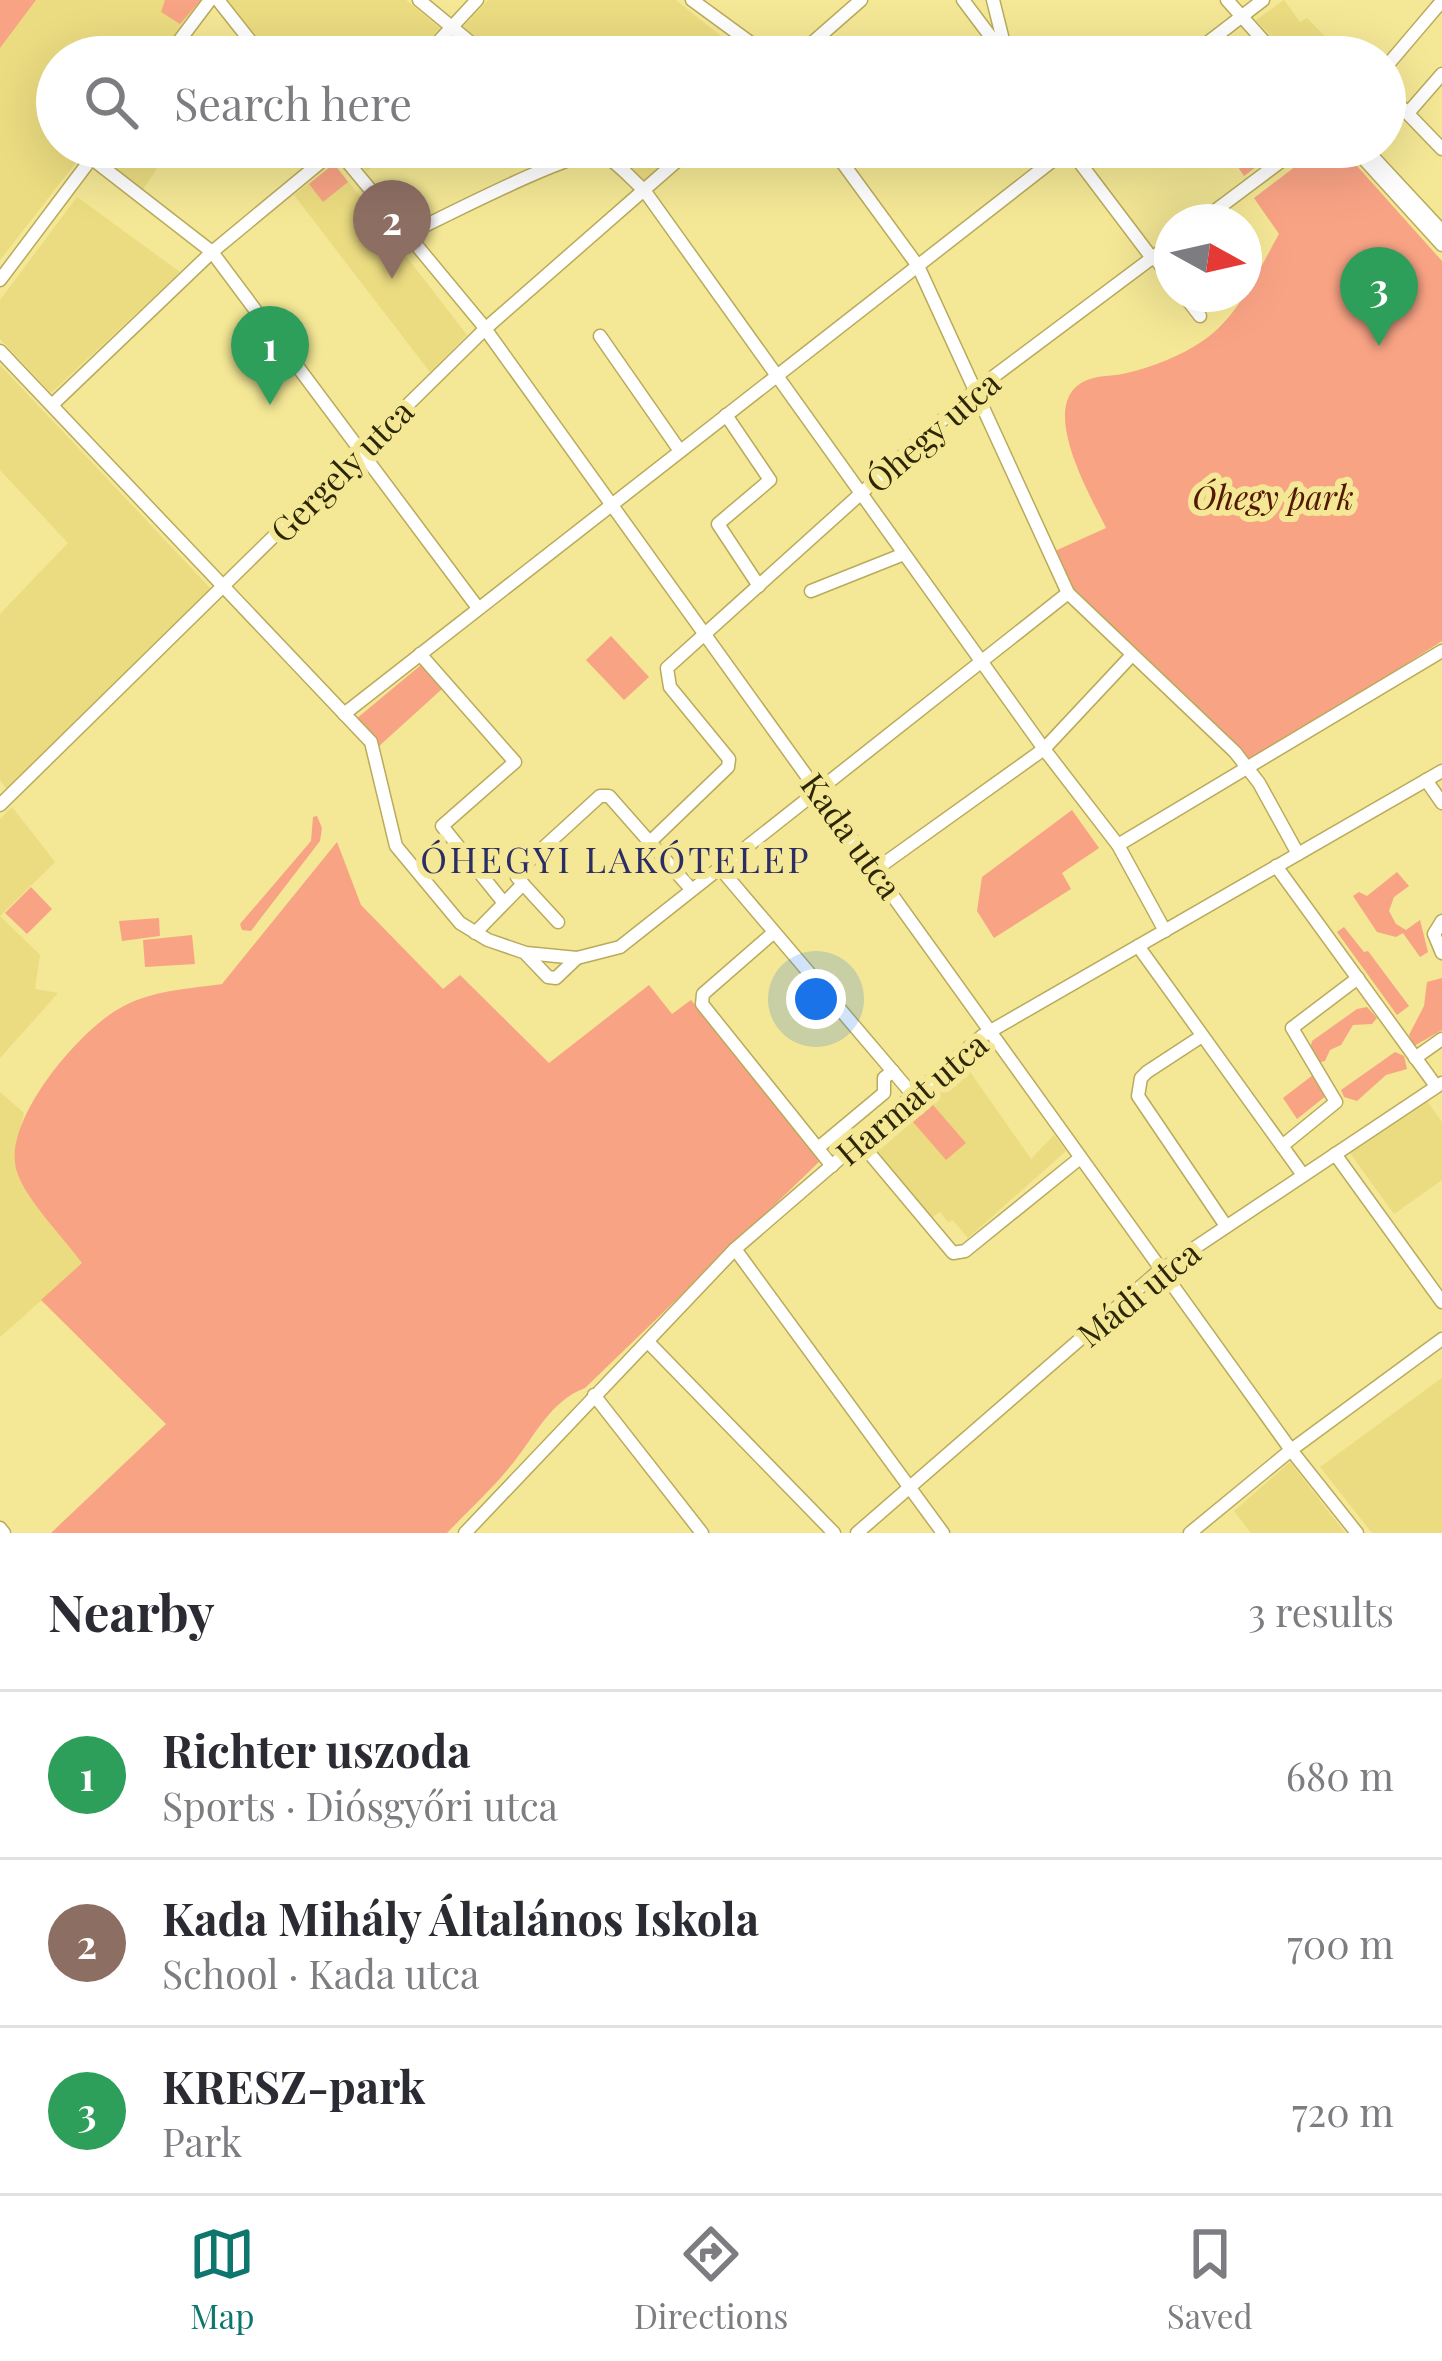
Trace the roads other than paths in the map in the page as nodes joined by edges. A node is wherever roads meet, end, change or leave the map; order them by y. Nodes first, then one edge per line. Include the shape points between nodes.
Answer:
1 (214, 0) edge
2 (418, 0) edge
3 (478, 0) edge
4 (692, 0) edge
5 (861, 0) edge
6 (963, 0) edge
7 (993, 0) edge
8 (1227, 0) edge
9 (1263, 0) edge
10 (1442, 1) edge
11 (1241, 15) junction
12 (1430, 15) junction
13 (452, 28) junction
14 (1442, 28) edge
15 (184, 36) edge
16 (245, 36) edge
17 (444, 36) edge
18 (462, 36) edge
19 (741, 36) edge
20 (820, 36) edge
21 (990, 36) edge
22 (1003, 36) edge
23 (1215, 36) edge
24 (1260, 36) edge
25 (1406, 43) edge
26 (1442, 74) edge
27 (1408, 113) joint
28 (1440, 142) edge
29 (85, 168) edge
30 (114, 168) edge
31 (313, 168) edge
32 (354, 168) edge
33 (549, 168) edge
34 (618, 168) edge
35 (669, 168) edge
36 (846, 168) edge
37 (1042, 168) edge
38 (1085, 168) edge
39 (1272, 168) edge
40 (1372, 168) edge
41 (1384, 168) edge
42 (644, 190) junction
43 (1224, 204) edge
44 (1442, 231) edge
45 (408, 234) junction
46 (1442, 245) edge
47 (212, 252) junction
48 (1153, 257) joint
49 (918, 266) junction
50 (0, 280) edge
51 (1197, 312) edge
52 (1200, 316) dead end
53 (485, 329) junction
54 (600, 336) dead end
55 (0, 351) edge
56 (776, 376) junction
57 (977, 389) junction
58 (52, 405) junction
59 (726, 415) junction
60 (680, 451) junction
61 (360, 452) junction
62 (861, 494) junction
63 (612, 505) junction
64 (904, 554) junction
65 (224, 586) junction
66 (758, 586) junction
67 (811, 591) dead end
68 (1068, 593) junction
69 (478, 608) junction
70 (705, 634) junction
71 (1442, 651) edge
72 (420, 654) junction
73 (1132, 655) junction
74 (980, 660) junction
75 (344, 714) junction
76 (1044, 749) junction
77 (1249, 769) junction
78 (1442, 771) edge
79 (1426, 780) junction
80 (817, 790) junction
81 (1442, 803) edge
82 (0, 805) edge
83 (651, 841) junction
84 (1118, 845) junction
85 (1298, 854) junction
86 (1276, 866) junction
87 (718, 867) junction
88 (875, 871) junction
89 (523, 884) junction
90 (692, 889) junction
91 (504, 903) junction
92 (1442, 921) edge
93 (558, 922) dead end
94 (1165, 931) junction
95 (475, 933) junction
96 (773, 933) junction
97 (1138, 946) junction
98 (526, 953) junction
99 (1442, 953) edge
100 (577, 958) junction
101 (1358, 978) junction
102 (990, 1031) junction
103 (1202, 1036) junction
104 (1442, 1040) edge
105 (1415, 1058) junction
106 (893, 1072) junction
107 (1439, 1084) edge
108 (913, 1095) junction
109 (860, 1142) junction
110 (1282, 1146) junction
111 (818, 1148) junction
112 (1335, 1154) junction
113 (1081, 1158) junction
114 (832, 1166) junction
115 (1303, 1175) junction
116 (1226, 1226) junction
117 (735, 1249) junction
118 (1161, 1270) junction
119 (1442, 1302) edge
120 (1442, 1339) edge
121 (649, 1343) junction
122 (594, 1395) junction
123 (1291, 1450) junction
124 (909, 1487) junction
125 (465, 1533) edge
126 (702, 1533) edge
127 (834, 1533) edge
128 (856, 1533) edge
129 (943, 1533) edge
130 (1190, 1533) edge
131 (1357, 1533) edge

1 - 15 street
1 - 16 street
2 - 13 street
3 - 13 street
4 - 19 street
5 - 20 street
6 - 21 street
7 - 22 street
8 - 11 street
9 - 11 street
10 - 12 street
11 - 23 street
11 - 24 street
12 - 14 street
12 - 25 street
13 - 17 street
13 - 18 street
26 - 27 street
27 - 28 street
29 - 50 street
30 - 47 street
31 - 47 street
32 - 45 street, Kada utca
33 - 45 street
34 - 42 street
35 - 42 street, Gergely utca
36 - 49 street
37 - 49 street
38 - 48 street
39 - 43 street
40 - 46 street
41 - 44 street
42 - 53 street, Gergely utca
42 - 56 street
45 - 53 street, Kada utca
47 - 58 street
47 - 61 street
48 - 57 street, Óhegy utca
49 - 56 street
49 - 57 street
51 - 52 street
53 - 61 street, Gergely utca
53 - 63 street, Kada utca
54 - 60 street
55 - 58 street
56 - 59 street
56 - 62 street
57 - 62 street, Óhegy utca
57 - 68 street
58 - 65 street
59 - 60 street
59 - 66 street via 770,480 718,524
60 - 63 street
61 - 65 street, Gergely utca
61 - 69 street
62 - 64 street
62 - 66 street, Óhegy utca
63 - 69 street
63 - 70 street, Kada utca
64 - 67 street
64 - 74 street
65 - 75 street
65 - 82 street, Gergely utca
66 - 70 street, Óhegy utca
68 - 73 street
68 - 74 street
69 - 72 street
70 - 80 street, Kada utca
70 - 83 street, Óhegy utca via 666,677 728,767
71 - 77 street
72 - 75 street
72 - 91 street via 514,762 442,830
73 - 76 street
73 - 77 street
74 - 76 street
74 - 80 street
75 - 95 street via 376,753 396,846
76 - 84 street
76 - 88 street
77 - 84 street
77 - 85 street
78 - 79 street, Harmat utca
79 - 81 street
79 - 85 street, Harmat utca
80 - 87 street
80 - 88 street, Kada utca
83 - 89 street via 609,796 599,796 519,870
83 - 90 street
84 - 94 street
85 - 86 street, Harmat utca
86 - 94 street, Harmat utca
86 - 101 street
87 - 90 street
87 - 96 street
88 - 102 street, Kada utca
89 - 91 street
89 - 93 street
90 - 100 street via 620,947
91 - 95 street
92 - 99 street via 1434,934
94 - 97 street, Harmat utca
95 - 98 street
96 - 106 street
96 - 111 street via 703,994 702,1004
97 - 102 street, Harmat utca
97 - 103 street
98 - 100 street
98 - 100 street via 556,978
101 - 105 street
101 - 110 street via 1292,1028 1336,1102
102 - 108 street, Harmat utca
102 - 113 street, Kada utca
103 - 110 street
103 - 116 street via 1147,1072 1138,1096
104 - 105 street
105 - 107 street
106 - 108 street
106 - 111 street via 884,1093
107 - 112 street, Mádi utca
108 - 109 street, Harmat utca
109 - 113 street via 948,1251 965,1251
109 - 114 street, Harmat utca
110 - 115 street
111 - 114 street
112 - 115 street, Mádi utca
112 - 119 street
113 - 118 street, Kada utca
114 - 117 street, Harmat utca
115 - 116 street, Mádi utca
116 - 118 street, Mádi utca
117 - 121 street, Harmat utca
117 - 124 street
118 - 123 street, Kada utca
118 - 124 street, Mádi utca
120 - 123 street
121 - 122 street, Harmat utca
121 - 127 street
122 - 125 street, Harmat utca via 556,1446
122 - 126 street
123 - 130 street
123 - 131 street, Kada utca
124 - 128 street, Mádi utca
124 - 129 street

